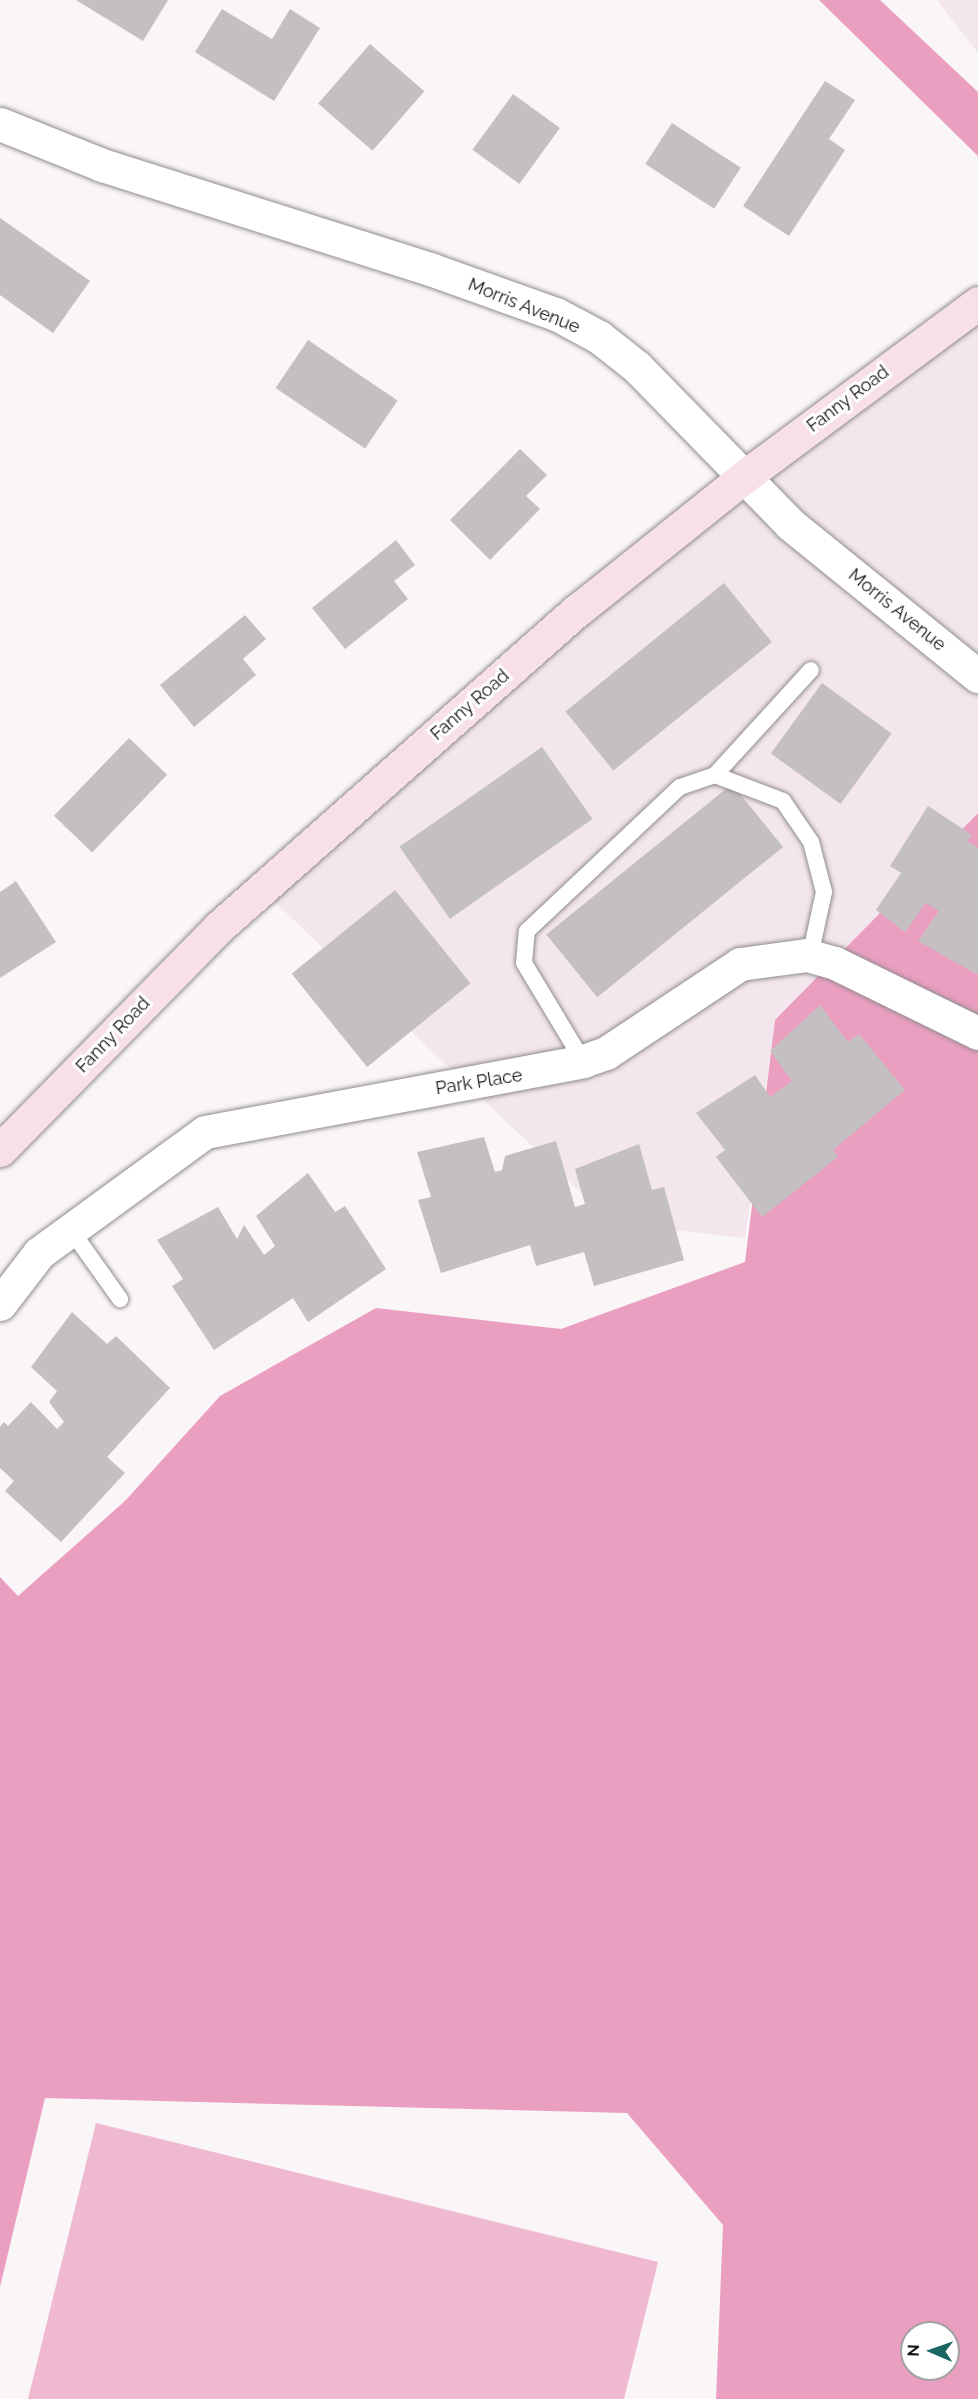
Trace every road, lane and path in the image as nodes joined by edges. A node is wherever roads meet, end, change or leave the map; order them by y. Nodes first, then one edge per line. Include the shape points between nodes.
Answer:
1 (0, 124) edge
2 (978, 303) edge
3 (744, 477) junction
4 (811, 669) dead end
5 (978, 676) edge
6 (715, 774) junction
7 (810, 956) junction
8 (978, 1033) edge
9 (583, 1061) junction
10 (0, 1150) edge
11 (71, 1230) junction
12 (120, 1299) dead end
13 (0, 1304) edge

1 - 3 street, Morris Avenue via 102,165 556,314 599,337 637,367
2 - 3 main road, Fanny Road
3 - 5 street, Morris Avenue via 790,524
3 - 10 main road, Fanny Road via 579,609 219,927
4 - 6 lane
6 - 7 lane via 783,801 811,843 824,892
6 - 9 lane via 680,787 527,931 524,963
7 - 8 street, Park Place via 861,974 958,1028
7 - 9 street, Park Place via 766,959 720,974 606,1053
9 - 11 street, Park Place via 223,1125
11 - 12 lane
11 - 13 street, Park Place via 39,1253

